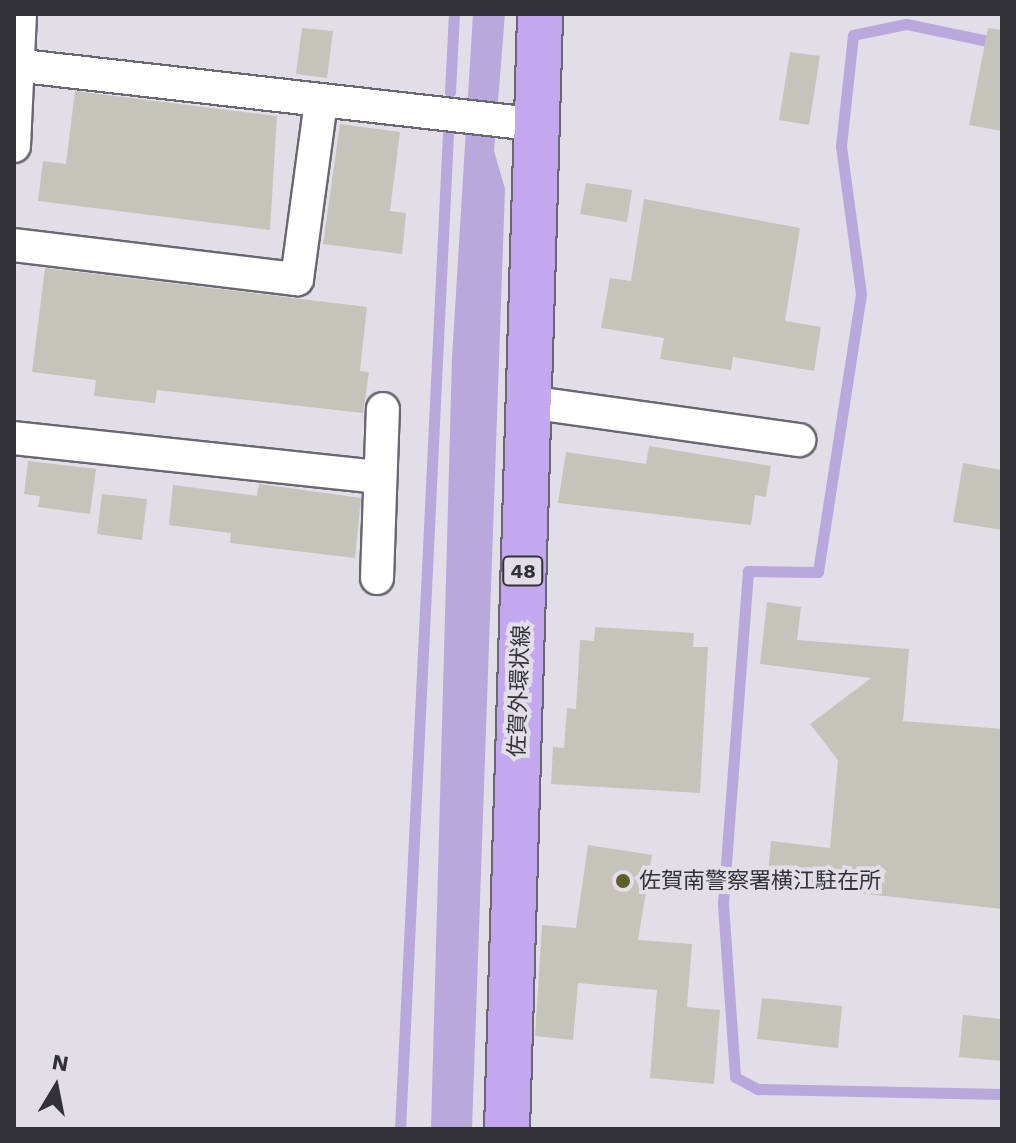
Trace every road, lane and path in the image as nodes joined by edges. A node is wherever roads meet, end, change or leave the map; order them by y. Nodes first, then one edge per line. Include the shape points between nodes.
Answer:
1 (20, 14) edge
2 (540, 14) edge
3 (16, 65) edge
4 (321, 102) junction
5 (518, 123) junction
6 (14, 146) edge
7 (14, 245) edge
8 (528, 402) junction
9 (383, 409) dead end
10 (14, 438) edge
11 (799, 440) dead end
12 (380, 477) junction
13 (377, 578) dead end
14 (507, 1129) edge

1 - 3 street
2 - 5 main road, 佐賀外環状線 / 48
3 - 4 street
3 - 6 street
4 - 5 street
4 - 7 street via 297,279
5 - 8 main road, 佐賀外環状線 / 48
8 - 11 street
8 - 14 main road, 佐賀外環状線 / 48
9 - 12 street
10 - 12 street
12 - 13 street

